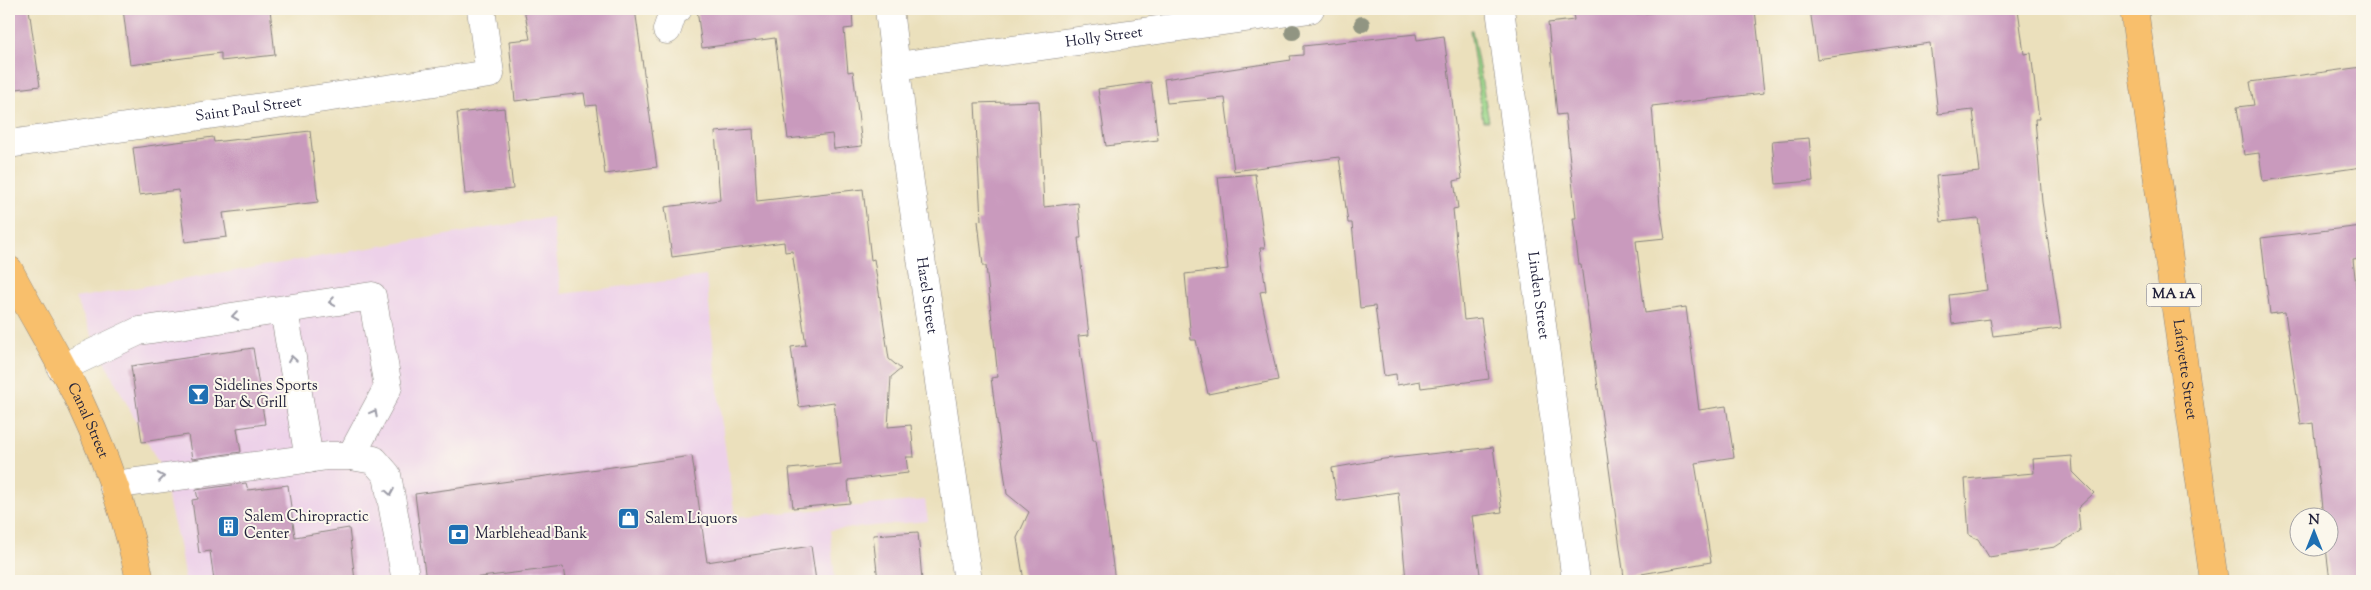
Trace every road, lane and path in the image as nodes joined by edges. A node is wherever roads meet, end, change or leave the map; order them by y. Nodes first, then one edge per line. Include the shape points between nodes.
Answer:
1 (481, 9) edge
2 (889, 9) edge
3 (1310, 9) edge
4 (1500, 9) edge
5 (2134, 9) edge
6 (897, 66) junction
7 (9, 144) edge
8 (9, 270) edge
9 (284, 310) junction
10 (61, 368) junction
11 (351, 456) junction
12 (309, 459) junction
13 (113, 485) junction
14 (140, 581) edge
15 (406, 581) edge
16 (968, 581) edge
17 (1576, 581) edge
18 (2214, 581) edge

1 - 7 street, Saint Paul Street via 490,74
2 - 6 street, Hazel Street
3 - 6 street, Holly Street
4 - 17 street, Linden Street
5 - 18 main road, Lafayette Street / MA 1A
6 - 16 street, Hazel Street via 907,162
8 - 10 main road, Canal Street
9 -> 10 street via 139,331
11 -> 9 street via 388,387 372,296
12 -> 9 street
10 - 13 main road, Canal Street via 78,397
11 - 12 street
11 -> 15 street via 374,460 387,474
13 -> 12 street
13 - 14 main road, Canal Street

